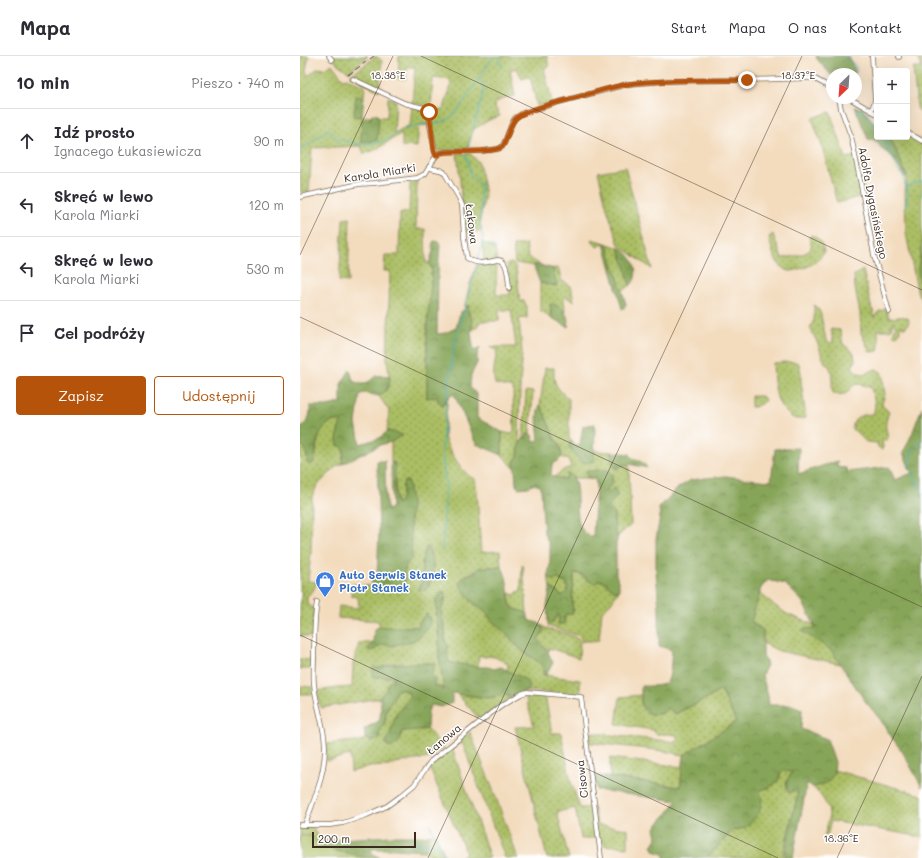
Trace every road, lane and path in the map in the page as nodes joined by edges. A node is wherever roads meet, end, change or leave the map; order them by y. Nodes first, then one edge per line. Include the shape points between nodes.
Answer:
1 (328, 56) edge
2 (872, 56) edge
3 (332, 60) dead end
4 (874, 78) edge
5 (354, 79) dead end
6 (826, 85) edge
7 (840, 104) edge
8 (859, 104) edge
9 (874, 104) edge
10 (871, 111) junction
11 (874, 112) edge
12 (910, 134) edge
13 (922, 141) edge
14 (436, 156) junction
15 (429, 167) junction
16 (300, 197) edge
17 (509, 288) dead end
18 (889, 312) dead end
19 (317, 602) dead end
20 (581, 697) joint
21 (300, 825) edge
22 (306, 825) junction
23 (601, 858) edge

1 - 3 street
2 - 4 street
5 - 14 street via 404,103 426,109 429,112
6 - 14 street via 813,78 628,84 523,113 515,118 502,147 498,149 445,152
7 - 18 street, Adolfa Dygasińskiego via 851,136 874,255
8 - 10 street
9 - 10 street
10 - 11 street
12 - 13 street
14 - 15 street, Karola Miarki
15 - 16 street, Karola Miarki via 417,178 359,184
15 - 17 street, Łąkowa via 444,172 462,205 467,258 480,263 499,259 502,261 506,266
19 - 22 street via 314,684 325,747 321,779
20 - 22 street, Łanowa via 527,692 521,694 500,706 431,761 414,785 387,806 343,823
20 - 23 street, Cisowa
21 - 22 street, Łanowa

